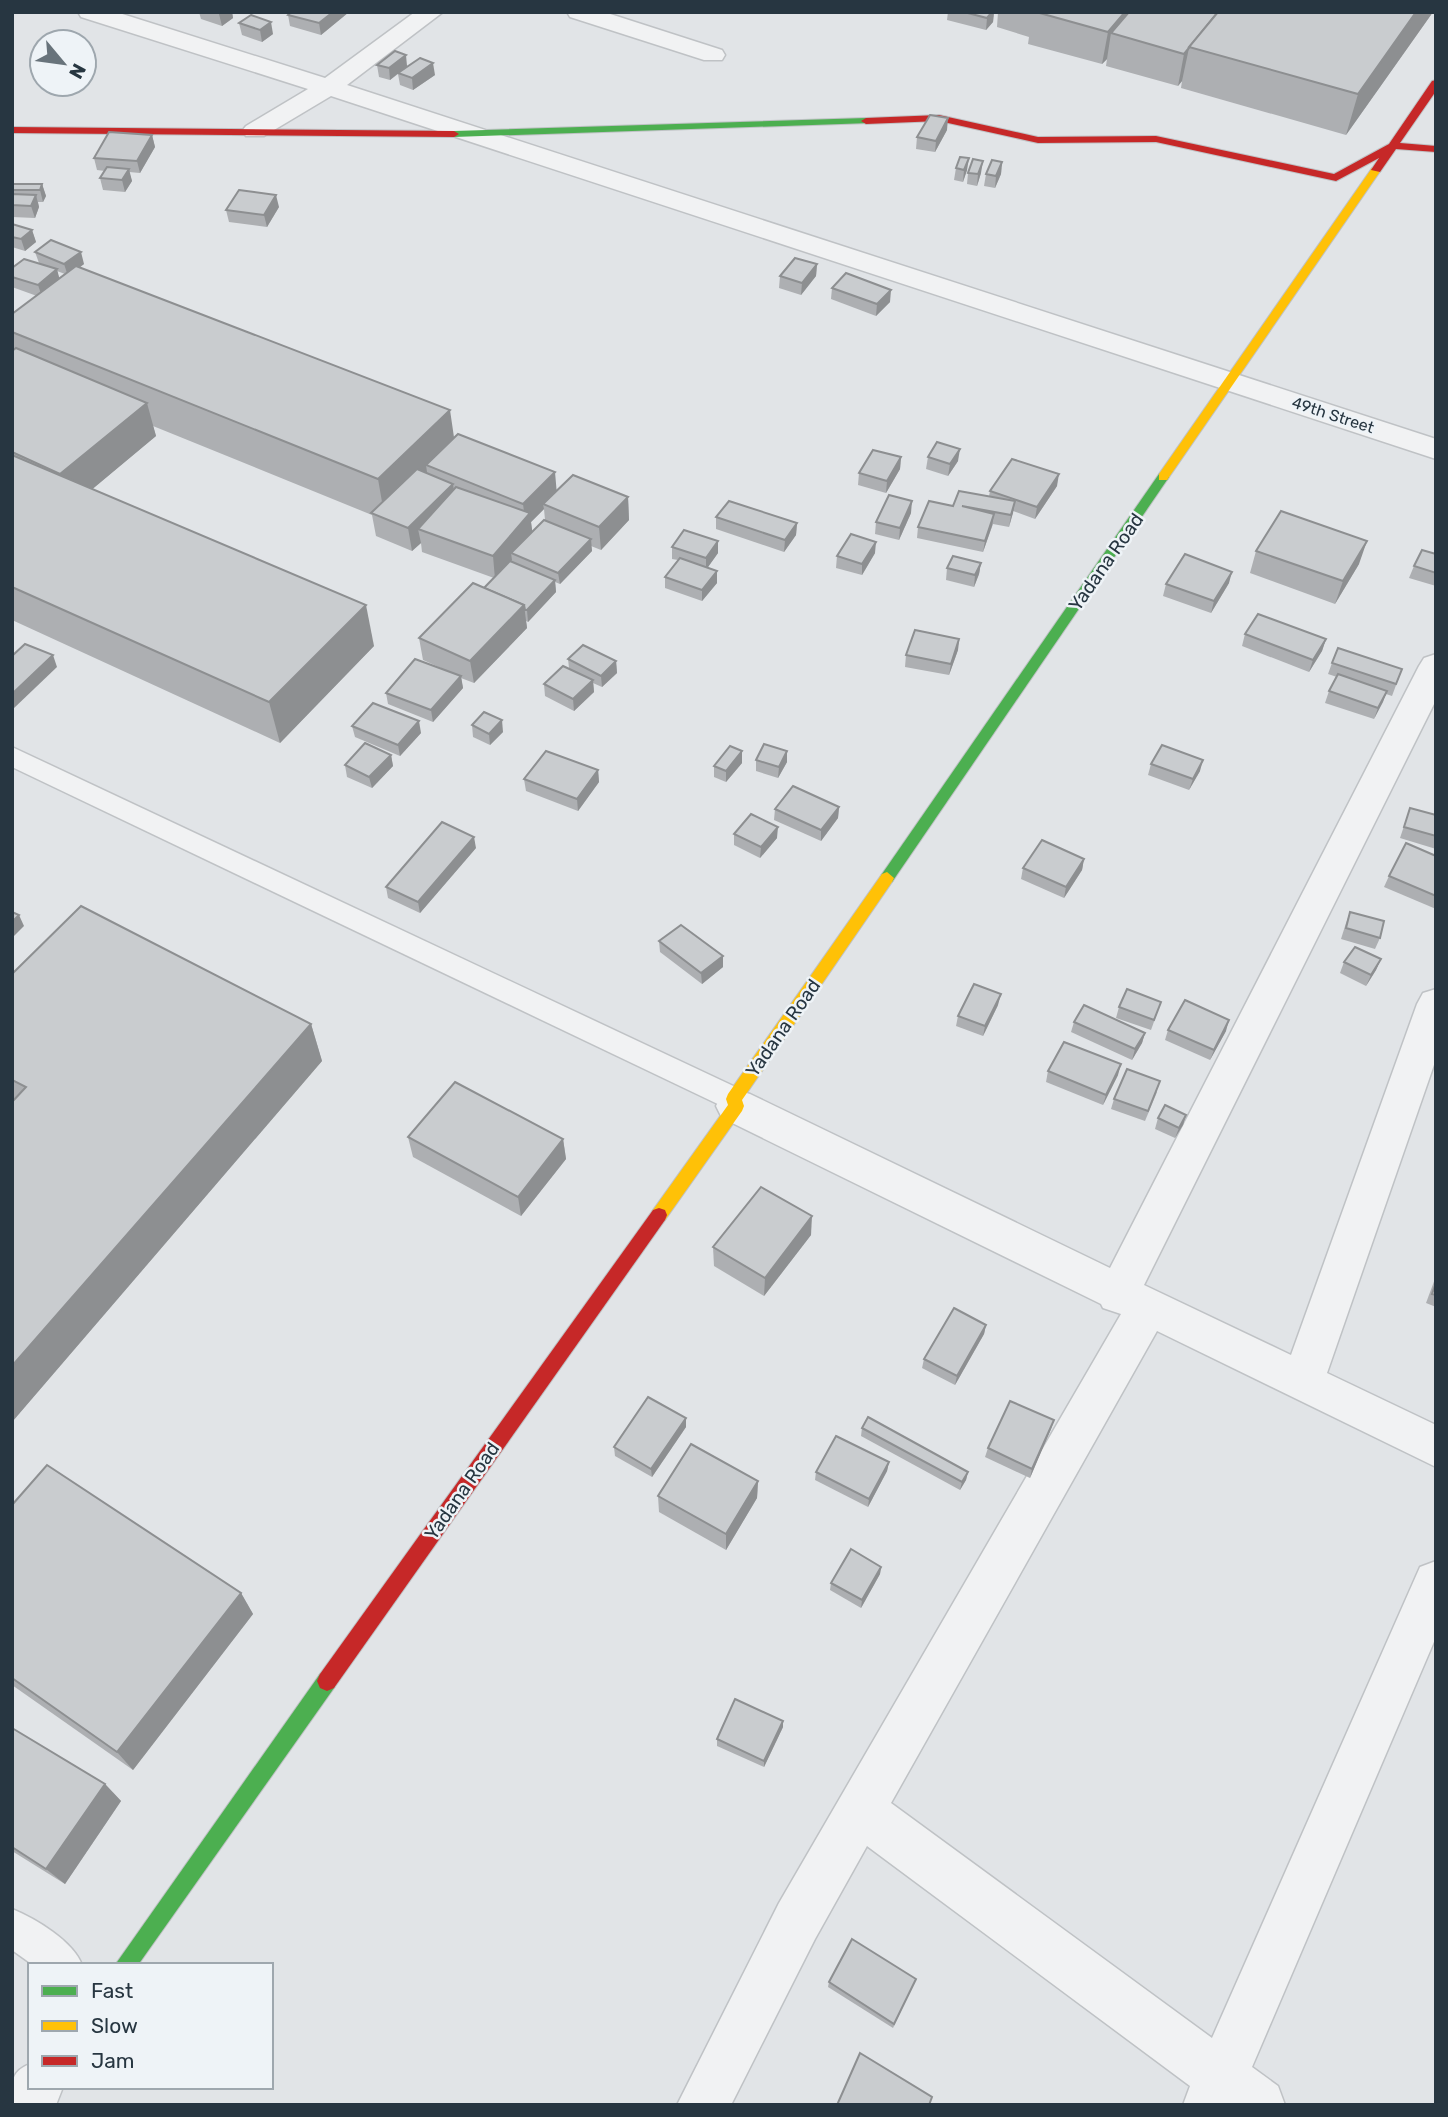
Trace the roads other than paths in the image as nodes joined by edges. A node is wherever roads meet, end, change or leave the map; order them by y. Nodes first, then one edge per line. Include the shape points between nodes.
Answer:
1 (90, 12) edge
2 (431, 12) edge
3 (579, 12) edge
4 (713, 55) dead end
5 (1436, 83) edge
6 (327, 88) junction
7 (12, 130) edge
8 (255, 131) junction
9 (476, 134) junction
10 (1392, 146) junction
11 (1436, 149) edge
12 (1231, 381) junction
13 (1436, 449) edge
14 (1436, 666) edge
15 (12, 756) edge
16 (1436, 1004) edge
17 (735, 1103) junction
18 (1133, 1302) junction
19 (1302, 1383) junction
20 (1436, 1447) edge
21 (1436, 1583) edge
22 (860, 1810) junction
23 (12, 1927) edge
24 (61, 1963) edge
25 (126, 1963) edge
26 (36, 2089) edge
27 (1229, 2096) edge
28 (24, 2105) edge
29 (704, 2105) edge

1 - 6 street, 49th Street
2 - 6 street
3 - 4 street
5 - 10 street, Yadana Road
6 - 8 street
6 - 9 street, 49th Street
7 - 8 street
8 - 9 street
9 - 10 street via 939,118 1038,140 1156,139 1336,178
9 - 12 street, 49th Street
10 - 11 street
10 - 12 street, Yadana Road
12 - 13 street, 49th Street
12 - 17 street, Yadana Road
14 - 18 street
15 - 17 lane
16 - 19 street
17 - 18 street
17 - 25 street, Yadana Road
18 - 19 street
18 - 22 street
19 - 20 street
21 - 27 street
22 - 27 street
22 - 29 street via 797,1921
23 - 24 lane
26 - 28 street

